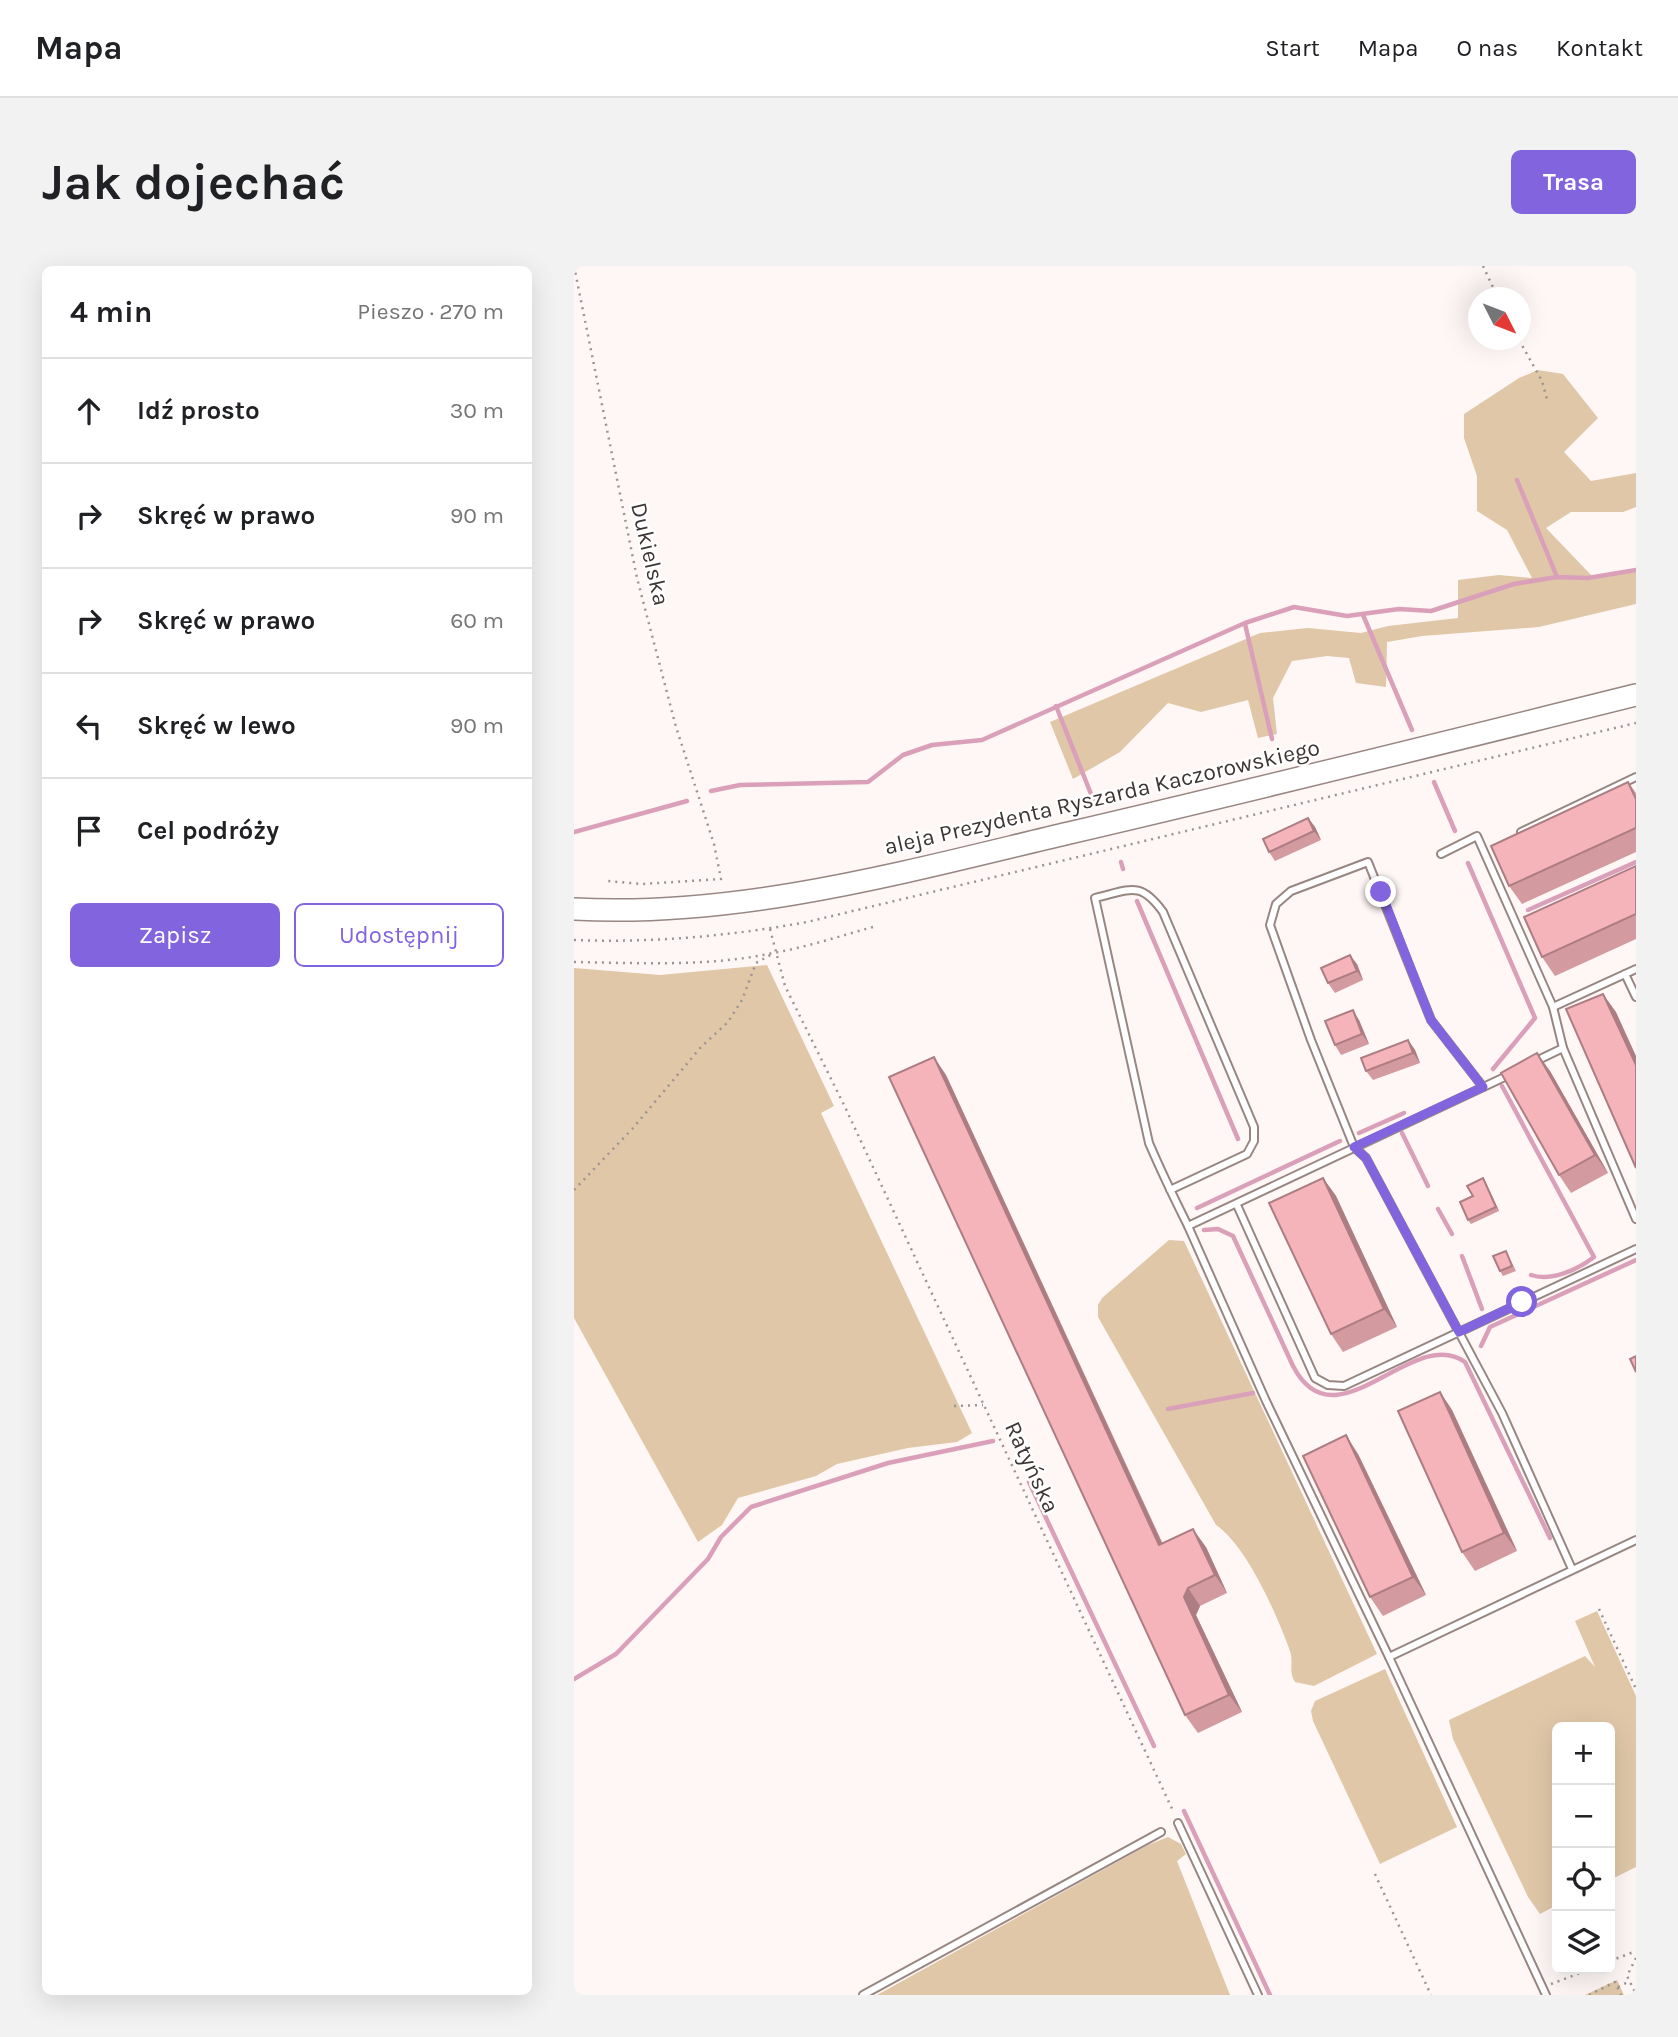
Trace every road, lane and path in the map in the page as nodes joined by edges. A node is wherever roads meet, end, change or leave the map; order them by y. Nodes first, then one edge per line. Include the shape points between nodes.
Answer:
1 (574, 266) edge
2 (1483, 266) edge
3 (1493, 287) edge
4 (1525, 350) edge
5 (1548, 403) dead end
6 (1636, 695) edge
7 (1636, 723) edge
8 (1636, 777) edge
9 (1507, 838) edge
10 (1495, 844) edge
11 (1483, 849) junction
12 (1441, 854) dead end
13 (607, 881) dead end
14 (574, 909) edge
15 (873, 927) dead end
16 (769, 929) junction
17 (574, 940) edge
18 (774, 953) junction
19 (574, 962) edge
20 (1636, 968) edge
21 (1625, 974) junction
22 (1636, 998) edge
23 (1553, 1007) junction
24 (1563, 1048) junction
25 (1529, 1065) edge
26 (1517, 1070) edge
27 (1483, 1087) junction
28 (1354, 1147) junction
29 (574, 1190) edge
30 (1170, 1190) junction
31 (1237, 1205) junction
32 (1636, 1219) edge
33 (1188, 1226) junction
34 (1636, 1248) edge
35 (1459, 1332) junction
36 (983, 1405) junction
37 (954, 1406) dead end
38 (1636, 1540) edge
39 (1572, 1569) junction
40 (1599, 1609) dead end
41 (1389, 1657) junction
42 (1636, 1689) edge
43 (1178, 1823) joint
44 (1161, 1832) dead end
45 (1375, 1874) dead end
46 (1636, 1951) edge
47 (1636, 1958) edge
48 (1615, 1959) edge
49 (1581, 1974) edge
50 (1630, 1981) junction
51 (1618, 1987) junction
52 (1544, 1992) edge
53 (1636, 1994) edge
54 (863, 1995) edge
55 (1258, 1995) edge
56 (1431, 1995) edge
57 (1589, 1995) edge
58 (1622, 1995) edge

1 - 13 path, Dukielska via 637,578 721,879 642,884
2 - 3 path
4 - 5 path
6 - 14 main road, aleja Prezydenta Ryszarda Kaczorowskiego via 1264,787 814,890 707,905
7 - 16 path
8 - 9 lane
10 - 11 lane
11 - 12 lane via 1477,836
11 - 23 lane
15 - 18 path
16 - 17 path via 673,939
16 - 18 path, Ratyńska
18 - 19 path via 672,964
18 - 29 path via 755,963 742,1000 728,1022
18 - 36 path, Ratyńska via 785,986
20 - 21 lane
21 - 22 lane
21 - 23 lane
23 - 24 lane
24 - 25 lane
24 - 32 lane
26 - 27 lane
27 - 28 lane
27 - 28 lane via 1431,1020 1368,862 1291,891 1276,904 1270,925
28 - 31 lane
28 - 35 lane via 1366,1158
30 - 30 lane via 1149,1143 1095,898 1126,891 1151,894 1164,912 1254,1127 1254,1141 1247,1154
30 - 33 lane
31 - 33 lane
31 - 35 lane via 1315,1378 1344,1386
33 - 41 lane
34 - 35 lane
35 - 39 lane via 1502,1413
36 - 37 path
36 - 43 path, Ratyńska
38 - 39 lane
39 - 41 lane
40 - 42 path
41 - 52 lane
43 - 55 lane
44 - 54 lane
45 - 56 path
46 - 48 path
47 - 50 path via 1627,1976
49 - 52 path
50 - 51 path
50 - 53 path
51 - 57 path via 1615,1982
51 - 58 path

